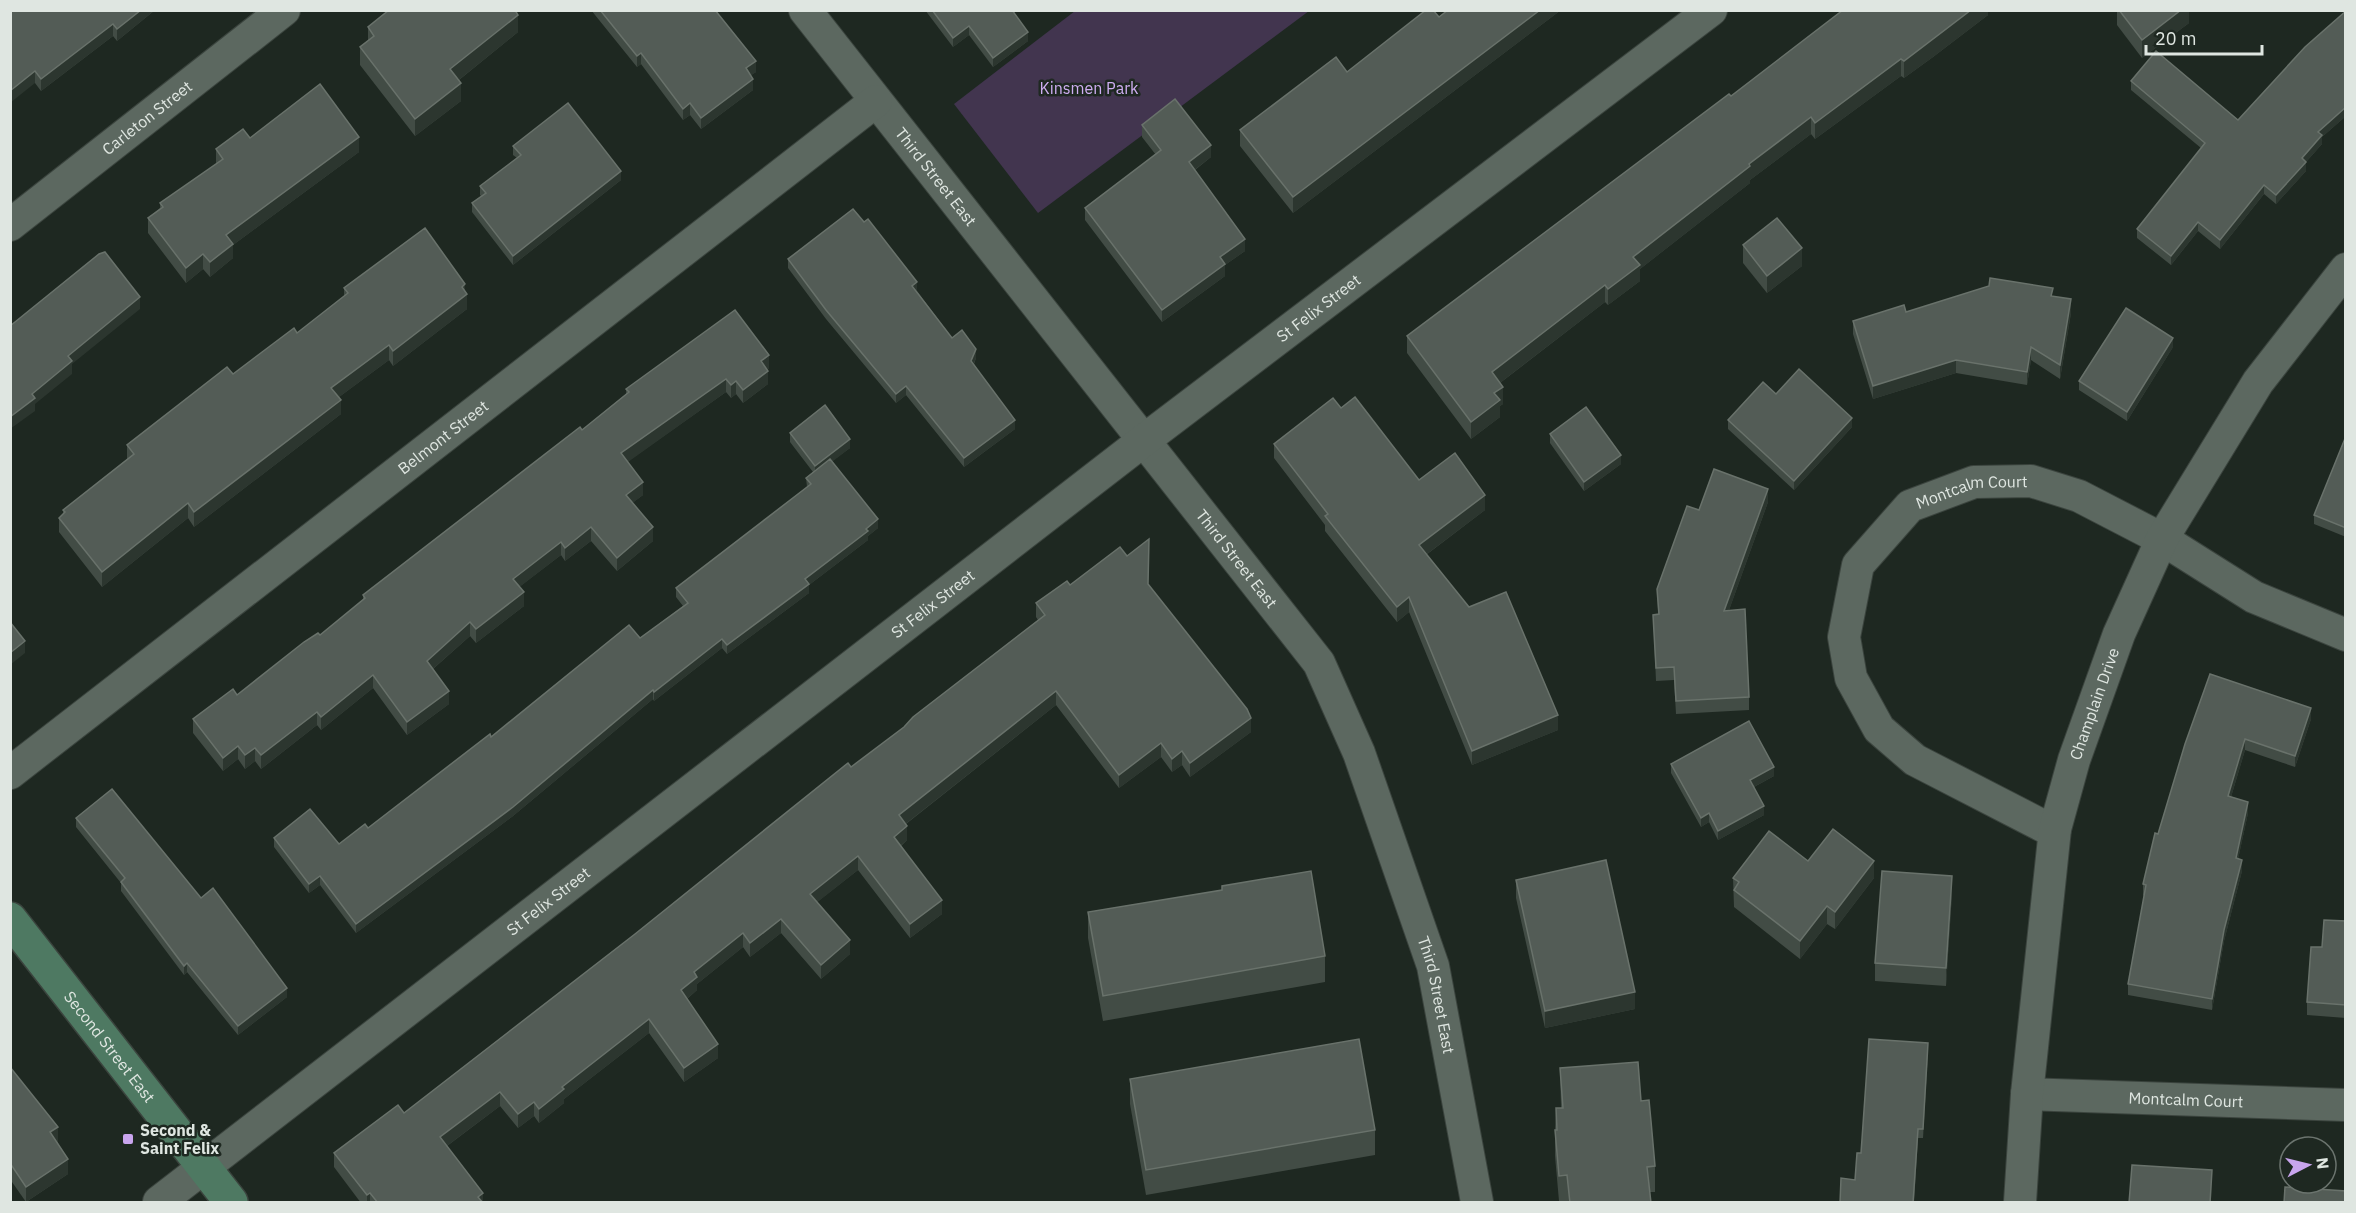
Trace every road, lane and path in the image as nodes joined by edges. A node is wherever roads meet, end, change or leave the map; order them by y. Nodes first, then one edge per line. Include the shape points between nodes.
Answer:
1 (284, 10) edge
2 (805, 10) edge
3 (1711, 10) edge
4 (876, 101) junction
5 (10, 225) edge
6 (2346, 270) edge
7 (1143, 441) junction
8 (2163, 539) junction
9 (2346, 635) edge
10 (10, 773) edge
11 (2055, 829) junction
12 (10, 919) edge
13 (2027, 1094) junction
14 (2346, 1105) edge
15 (204, 1166) junction
16 (159, 1203) edge
17 (231, 1203) edge
18 (1477, 1203) edge
19 (2020, 1203) edge

1 - 5 street, Carleton Street
2 - 4 street, Third Street East
3 - 7 street, St Felix Street
4 - 7 street, Third Street East
4 - 10 street, Belmont Street
6 - 8 street, Champlain Drive via 2258,382
7 - 15 street, St Felix Street
7 - 18 street, Third Street East via 1319,663 1359,753 1433,966
8 - 9 street, Montcalm Court via 2254,597
8 - 11 street, Champlain Drive via 2119,634 2074,760
8 - 11 street, Montcalm Court via 2079,496 2031,481 1974,482 1910,506 1858,565 1844,637 1851,678 1879,729 1915,760
11 - 13 street, Champlain Drive
12 - 15 main road, Second Street East
13 - 14 street, Montcalm Court
13 - 19 street, Champlain Drive
15 - 16 street, St Felix Street
15 - 17 main road, Second Street East

